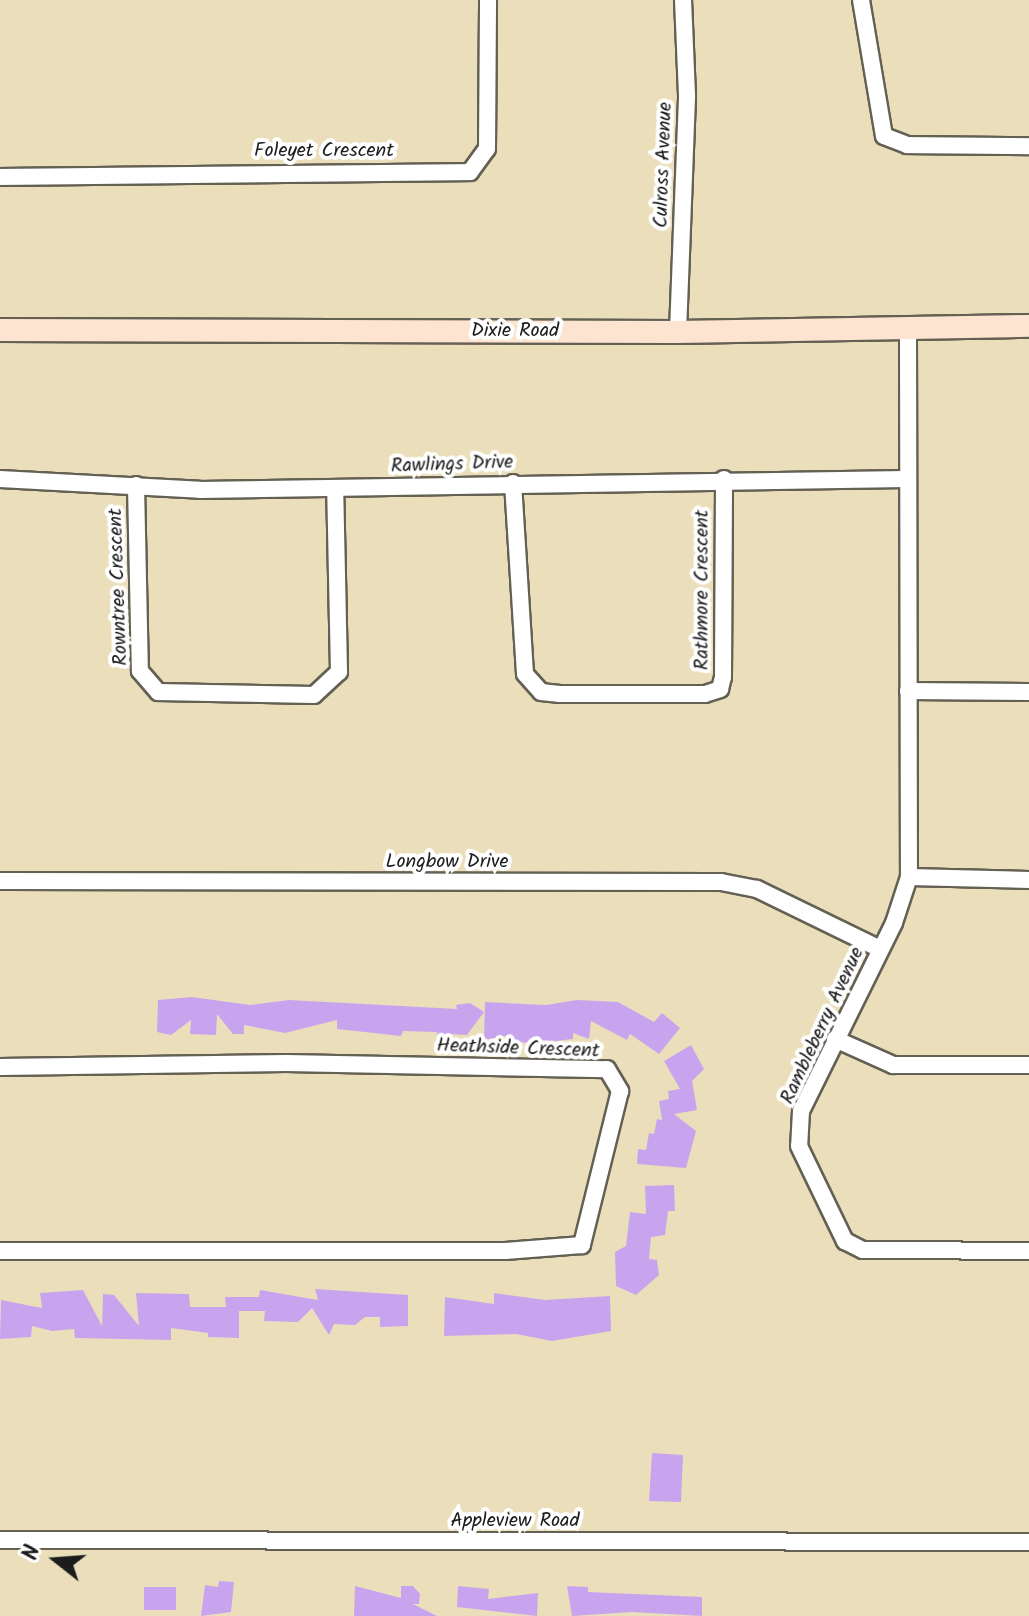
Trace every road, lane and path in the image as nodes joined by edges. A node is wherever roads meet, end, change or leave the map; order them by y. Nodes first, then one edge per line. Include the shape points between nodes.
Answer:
1 (488, 0) edge
2 (683, 0) edge
3 (861, 0) edge
4 (1029, 146) edge
5 (0, 177) edge
6 (1029, 326) edge
7 (0, 330) edge
8 (908, 330) junction
9 (678, 332) junction
10 (0, 479) edge
11 (724, 479) junction
12 (906, 479) junction
13 (513, 483) junction
14 (136, 485) junction
15 (335, 488) junction
16 (908, 691) junction
17 (1029, 692) edge
18 (909, 877) junction
19 (1029, 880) edge
20 (0, 881) edge
21 (880, 949) junction
22 (835, 1039) junction
23 (1029, 1065) edge
24 (0, 1067) edge
25 (0, 1251) edge
26 (1029, 1251) edge
27 (0, 1540) edge
28 (1029, 1542) edge

1 - 5 street, Foleyet Crescent via 487,149 470,172 126,171
2 - 9 street, Culross Avenue via 687,95
3 - 4 street via 884,136 907,145
6 - 8 street, Dixie Road
7 - 9 street, Dixie Road
8 - 9 street, Dixie Road
8 - 12 street, Rambleberry Avenue
10 - 14 street, Rawlings Drive
11 - 12 street, Rawlings Drive
11 - 13 street, Rawlings Drive
11 - 13 street, Rathmore Crescent via 723,677 720,689 705,694 541,692 525,674
12 - 16 street, Rambleberry Avenue
13 - 15 street, Rawlings Drive
14 - 15 street, Rawlings Drive
14 - 15 street, Rowntree Crescent via 140,671 158,692 314,695 339,672
16 - 17 street
16 - 18 street, Rambleberry Avenue
18 - 19 street
18 - 21 street, Rambleberry Avenue
20 - 21 street, Longbow Drive via 721,882 757,889
21 - 22 street, Rambleberry Avenue
22 - 23 street via 893,1065
22 - 26 street, Rambleberry Avenue via 801,1111 799,1146 845,1241 863,1250
24 - 25 street, Heathside Crescent via 286,1063 607,1069 620,1091 582,1245 505,1251
27 - 28 street, Appleview Road

